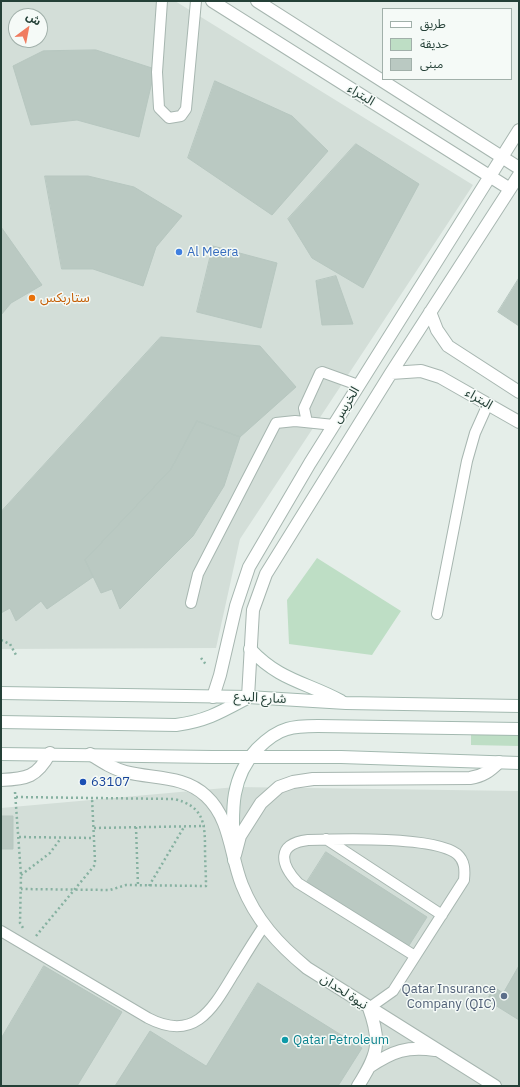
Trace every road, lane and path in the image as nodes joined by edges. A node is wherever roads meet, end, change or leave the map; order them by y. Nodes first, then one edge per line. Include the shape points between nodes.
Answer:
1 (162, 1) edge
2 (196, 1) edge
3 (212, 1) edge
4 (257, 1) edge
5 (519, 130) edge
6 (502, 158) junction
7 (519, 168) edge
8 (519, 175) edge
9 (490, 177) junction
10 (510, 189) junction
11 (430, 312) junction
12 (391, 373) junction
13 (358, 385) junction
14 (519, 392) edge
15 (488, 404) junction
16 (307, 422) junction
17 (519, 422) edge
18 (334, 425) junction
19 (191, 603) dead end
20 (437, 614) dead end
21 (1, 640) edge
22 (250, 649) junction
23 (16, 655) dead end
24 (1, 693) edge
25 (213, 697) junction
26 (248, 697) junction
27 (346, 703) junction
28 (519, 706) edge
29 (1, 722) edge
30 (519, 729) edge
31 (1, 754) edge
32 (50, 754) junction
33 (90, 754) junction
34 (250, 757) junction
35 (499, 762) junction
36 (519, 763) edge
37 (1, 780) edge
38 (15, 780) junction
39 (16, 797) junction
40 (92, 798) junction
41 (205, 826) junction
42 (136, 827) junction
43 (184, 827) junction
44 (94, 828) junction
45 (18, 838) junction
46 (61, 838) junction
47 (94, 838) junction
48 (326, 839) junction
49 (234, 860) junction
50 (21, 875) junction
51 (138, 886) junction
52 (149, 886) junction
53 (21, 889) junction
54 (75, 890) junction
55 (442, 915) junction
56 (264, 926) junction
57 (1, 931) edge
58 (26, 931) dead end
59 (31, 934) dead end
60 (415, 956) junction
61 (369, 1008) junction
62 (440, 1050) junction
63 (369, 1067) junction
64 (358, 1086) edge
65 (495, 1086) edge

1 - 2 lane via 157,72 159,108 169,118 181,116 186,109
3 - 9 street, البتراء
4 - 6 street, البتراء
5 - 6 street, الخريس
6 - 7 street, البتراء
6 - 9 street, الخريس
8 - 10 street, الخريس
9 - 10 street, البتراء
9 - 13 street, الخريس
10 - 11 street, الخريس
11 - 12 street, الخريس
11 - 14 street, البتراء via 437,330 448,346
12 - 15 street, البتراء via 411,370 431,373 450,381
12 - 22 street, الخريس via 266,574 253,610
13 - 16 lane via 320,373 304,408
13 - 18 street, الخريس
15 - 17 street, البتراء
15 - 20 lane via 470,447
16 - 18 lane
16 - 19 lane via 276,423 198,574
18 - 25 street, الخريس via 249,567 236,606
21 - 23 path via 10,644
22 - 26 street, الخريس
22 - 27 street via 263,662 285,677
24 - 25 street, شارع البدع
25 - 26 street, شارع البدع
26 - 27 street, شارع البدع
26 - 29 street via 213,717 176,725
27 - 28 street, شارع البدع
30 - 34 street via 318,726 287,728 266,740
31 - 32 street
32 - 33 street
32 - 38 street via 35,774
33 - 34 street
33 - 49 street, نيوة لحدان via 124,772 171,779 195,787 220,813
34 - 35 street
34 - 49 street via 243,767 236,787 232,810
35 - 36 street
35 - 49 street via 480,777 313,779 279,787 258,808 240,836
37 - 38 street
38 - 39 path
39 - 40 path
39 - 45 path
40 - 41 path via 183,801 196,810
40 - 44 path
41 - 43 path
41 - 52 path via 206,886
42 - 43 path
42 - 44 path
42 - 51 path
43 - 52 path
44 - 47 path
45 - 46 path
45 - 50 path
46 - 47 path
46 - 50 path via 50,853
47 - 54 path via 94,866
48 - 55 lane
48 - 55 lane via 430,844 447,848 458,855 465,867 464,880
48 - 60 lane via 295,841 286,849 284,860 288,873 298,883
49 - 56 street, نيوة لحدان via 250,905
50 - 53 path
51 - 52 path
51 - 54 path via 122,886 110,890
53 - 54 path
53 - 58 path via 20,923
54 - 59 path via 35,937
55 - 60 lane
56 - 57 lane via 214,1007 197,1020 177,1026 157,1023
56 - 61 street, نيوة لحدان via 282,948 307,968
60 - 61 lane via 393,991
61 - 62 street, نيوة لحدان
61 - 63 street via 378,1034
62 - 63 street via 400,1050
62 - 65 street, نيوة لحدان
63 - 64 street

